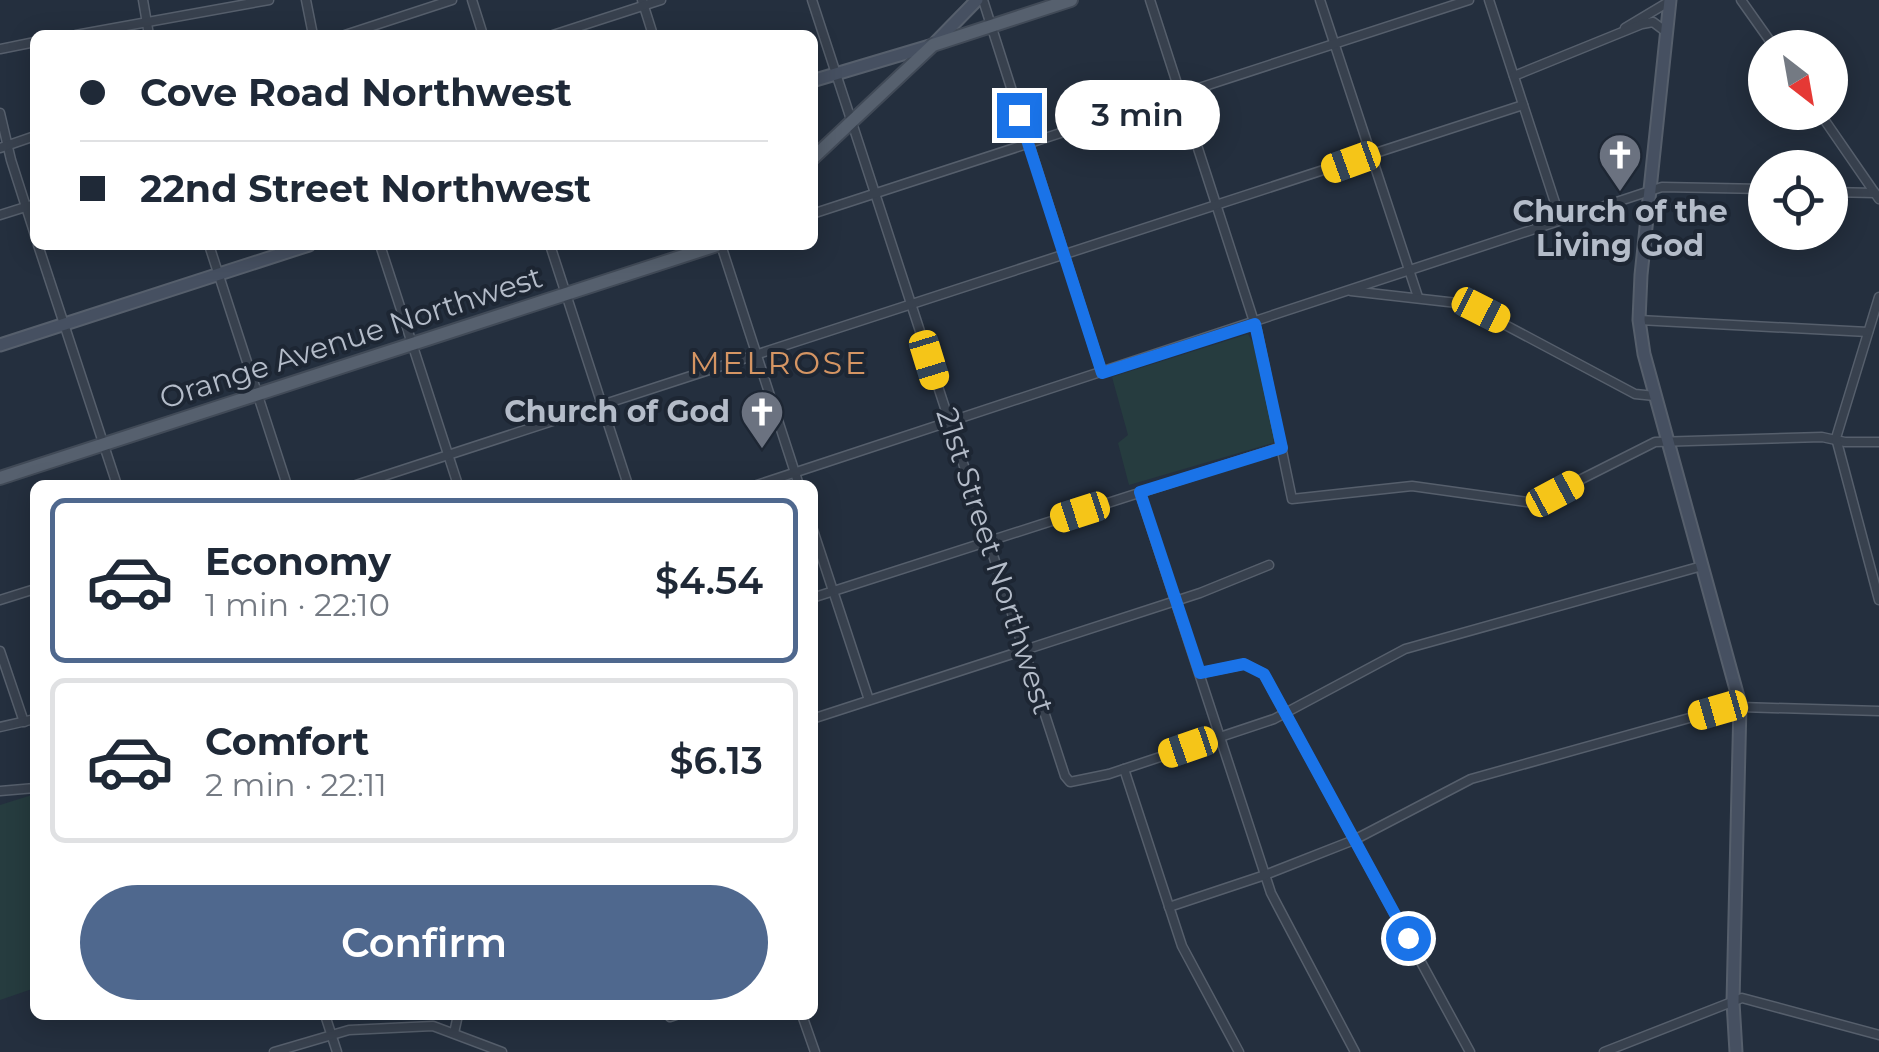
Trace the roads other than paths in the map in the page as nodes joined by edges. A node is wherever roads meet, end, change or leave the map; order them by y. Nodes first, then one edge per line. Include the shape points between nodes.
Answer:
1 (144, 0) edge
2 (268, 0) edge
3 (306, 0) edge
4 (452, 0) edge
5 (472, 0) edge
6 (661, 0) edge
7 (812, 0) edge
8 (980, 0) edge
9 (1071, 0) edge
10 (1150, 0) edge
11 (1320, 0) edge
12 (1469, 0) edge
13 (1490, 0) edge
14 (1670, 0) edge
15 (1741, 0) edge
16 (643, 3) edge
17 (147, 22) junction
18 (990, 26) junction
19 (103, 30) edge
20 (148, 30) edge
21 (312, 30) edge
22 (360, 30) edge
23 (481, 30) edge
24 (567, 30) edge
25 (651, 30) edge
26 (1621, 30) junction
27 (1762, 30) edge
28 (1667, 34) junction
29 (30, 43) edge
30 (1334, 44) junction
31 (933, 45) junction
32 (0, 49) edge
33 (836, 74) junction
34 (1514, 76) junction
35 (818, 79) edge
36 (1182, 94) junction
37 (1523, 105) junction
38 (0, 113) edge
39 (852, 120) junction
40 (1832, 130) edge
41 (30, 138) edge
42 (1028, 144) junction
43 (4, 147) edge
44 (818, 154) edge
45 (1370, 155) junction
46 (1748, 189) edge
47 (1651, 190) junction
48 (875, 194) junction
49 (1848, 194) edge
50 (1877, 196) edge
51 (30, 205) edge
52 (1218, 205) junction
53 (818, 212) edge
54 (0, 215) edge
55 (1560, 218) junction
56 (40, 250) edge
57 (212, 250) edge
58 (293, 250) edge
59 (382, 250) edge
60 (552, 250) edge
61 (703, 250) edge
62 (721, 250) edge
63 (1064, 255) junction
64 (1407, 269) junction
65 (219, 274) junction
66 (1347, 291) junction
67 (566, 294) junction
68 (1418, 297) junction
69 (1879, 298) edge
70 (911, 305) junction
71 (1640, 320) junction
72 (64, 324) junction
73 (1255, 324) junction
74 (1868, 332) junction
75 (412, 344) junction
76 (0, 345) edge
77 (756, 355) junction
78 (1102, 373) junction
79 (258, 394) junction
80 (1656, 396) junction
81 (603, 405) junction
82 (950, 422) junction
83 (1668, 440) junction
84 (1836, 440) junction
85 (1879, 442) edge
86 (105, 444) junction
87 (1282, 448) junction
88 (448, 455) junction
89 (795, 473) junction
90 (0, 478) edge
91 (116, 480) edge
92 (285, 480) edge
93 (371, 480) edge
94 (456, 480) edge
95 (626, 480) edge
96 (773, 480) edge
97 (797, 480) edge
98 (1140, 492) junction
99 (988, 541) junction
100 (818, 544) edge
101 (1269, 564) dead end
102 (1704, 566) junction
103 (30, 590) edge
104 (834, 591) junction
105 (818, 596) edge
106 (0, 600) edge
107 (1879, 600) edge
108 (1176, 601) junction
109 (1024, 650) junction
110 (0, 651) edge
111 (1200, 673) junction
112 (869, 700) junction
113 (1740, 708) junction
114 (1879, 711) edge
115 (1286, 715) junction
116 (818, 717) edge
117 (30, 720) edge
118 (24, 722) junction
119 (0, 727) edge
120 (1220, 736) junction
121 (1124, 768) junction
122 (30, 788) edge
123 (0, 791) edge
124 (1354, 840) junction
125 (1265, 876) junction
126 (1169, 907) junction
127 (1733, 1002) junction
128 (327, 1020) edge
129 (457, 1020) edge
130 (804, 1020) edge
131 (331, 1033) junction
132 (454, 1033) junction
133 (1879, 1035) edge
134 (274, 1052) edge
135 (337, 1052) edge
136 (502, 1052) edge
137 (815, 1052) edge
138 (1240, 1052) edge
139 (1355, 1052) edge
140 (1470, 1052) edge
141 (1604, 1052) edge
142 (1736, 1052) edge

1 - 17 street
2 - 17 street
3 - 21 street
4 - 22 street
5 - 23 street
6 - 16 street
7 - 33 street, 21st Street Northwest
8 - 18 street
8 - 31 main road
9 - 18 main road
10 - 36 street
11 - 30 street
12 - 30 street
13 - 34 street
14 - 26 street
14 - 28 main road
15 - 27 street
16 - 24 street
16 - 25 street
17 - 19 street
17 - 20 street
18 - 31 main road
18 - 42 street
26 - 28 street via 1653,22
26 - 34 street
28 - 47 main road
29 - 32 street
30 - 36 street
30 - 45 street
31 - 33 main road
31 - 39 main road
33 - 35 main road
33 - 39 street, 21st Street Northwest
34 - 37 street
36 - 42 street
36 - 52 street
37 - 45 street
37 - 55 street
38 - 43 street
39 - 44 main road
39 - 48 street, 21st Street Northwest
40 - 50 street
41 - 43 street
42 - 48 street
42 - 63 street
43 - 51 street
45 - 52 street
45 - 64 street
46 - 47 street
47 - 55 street
47 - 71 main road
48 - 53 street
48 - 70 street, 21st Street Northwest
49 - 50 street
51 - 54 street
52 - 63 street
52 - 73 street
55 - 64 street
56 - 72 street
57 - 65 street
58 - 65 main road
59 - 75 street
60 - 67 street
61 - 67 main road, Orange Avenue Northwest
62 - 77 street
63 - 70 street
63 - 78 street
64 - 66 street
64 - 68 street
65 - 72 main road
65 - 79 street
66 - 68 street
66 - 73 street
67 - 75 main road, Orange Avenue Northwest
67 - 81 street
68 - 80 street via 1481,310 1634,394
69 - 74 street
70 - 77 street
70 - 82 street, 21st Street Northwest
71 - 74 street
71 - 80 main road
72 - 76 main road
72 - 86 street
73 - 78 street
73 - 87 street
74 - 84 street
75 - 79 main road, Orange Avenue Northwest
75 - 88 street
77 - 81 street
77 - 89 street
78 - 82 street
79 - 86 main road, Orange Avenue Northwest
79 - 92 street
80 - 83 main road
81 - 88 street
81 - 95 street
82 - 89 street
82 - 99 street, 21st Street Northwest
83 - 84 street
83 - 87 street via 1534,503 1403,486 1292,499
83 - 102 main road
84 - 85 street
84 - 107 street
86 - 90 main road, Orange Avenue Northwest
86 - 91 street
87 - 98 street
88 - 93 street
88 - 94 street
89 - 96 street
89 - 97 street
98 - 99 street
98 - 108 street
99 - 104 street
99 - 109 street, 21st Street Northwest
100 - 104 street
101 - 108 street
102 - 113 main road
102 - 115 street via 1406,650
103 - 106 street
104 - 105 street
104 - 112 street
108 - 109 street
108 - 111 street
109 - 112 street
109 - 121 street, 21st Street Northwest via 1066,778 1080,782
110 - 118 street
111 - 115 street via 1253,666
111 - 120 street
112 - 116 street
113 - 114 street
113 - 124 street via 1471,778
113 - 127 main road
115 - 120 street
115 - 124 street
117 - 118 street
118 - 119 street
120 - 121 street
120 - 125 street
121 - 126 street
122 - 123 street
124 - 125 street
124 - 140 street
125 - 126 street
125 - 139 street
126 - 138 street via 1182,946
127 - 133 street via 1745,998
127 - 141 street
127 - 142 main road
128 - 131 street
129 - 132 street
130 - 137 street
131 - 132 street via 433,1026
131 - 134 street
131 - 135 street
132 - 136 street

